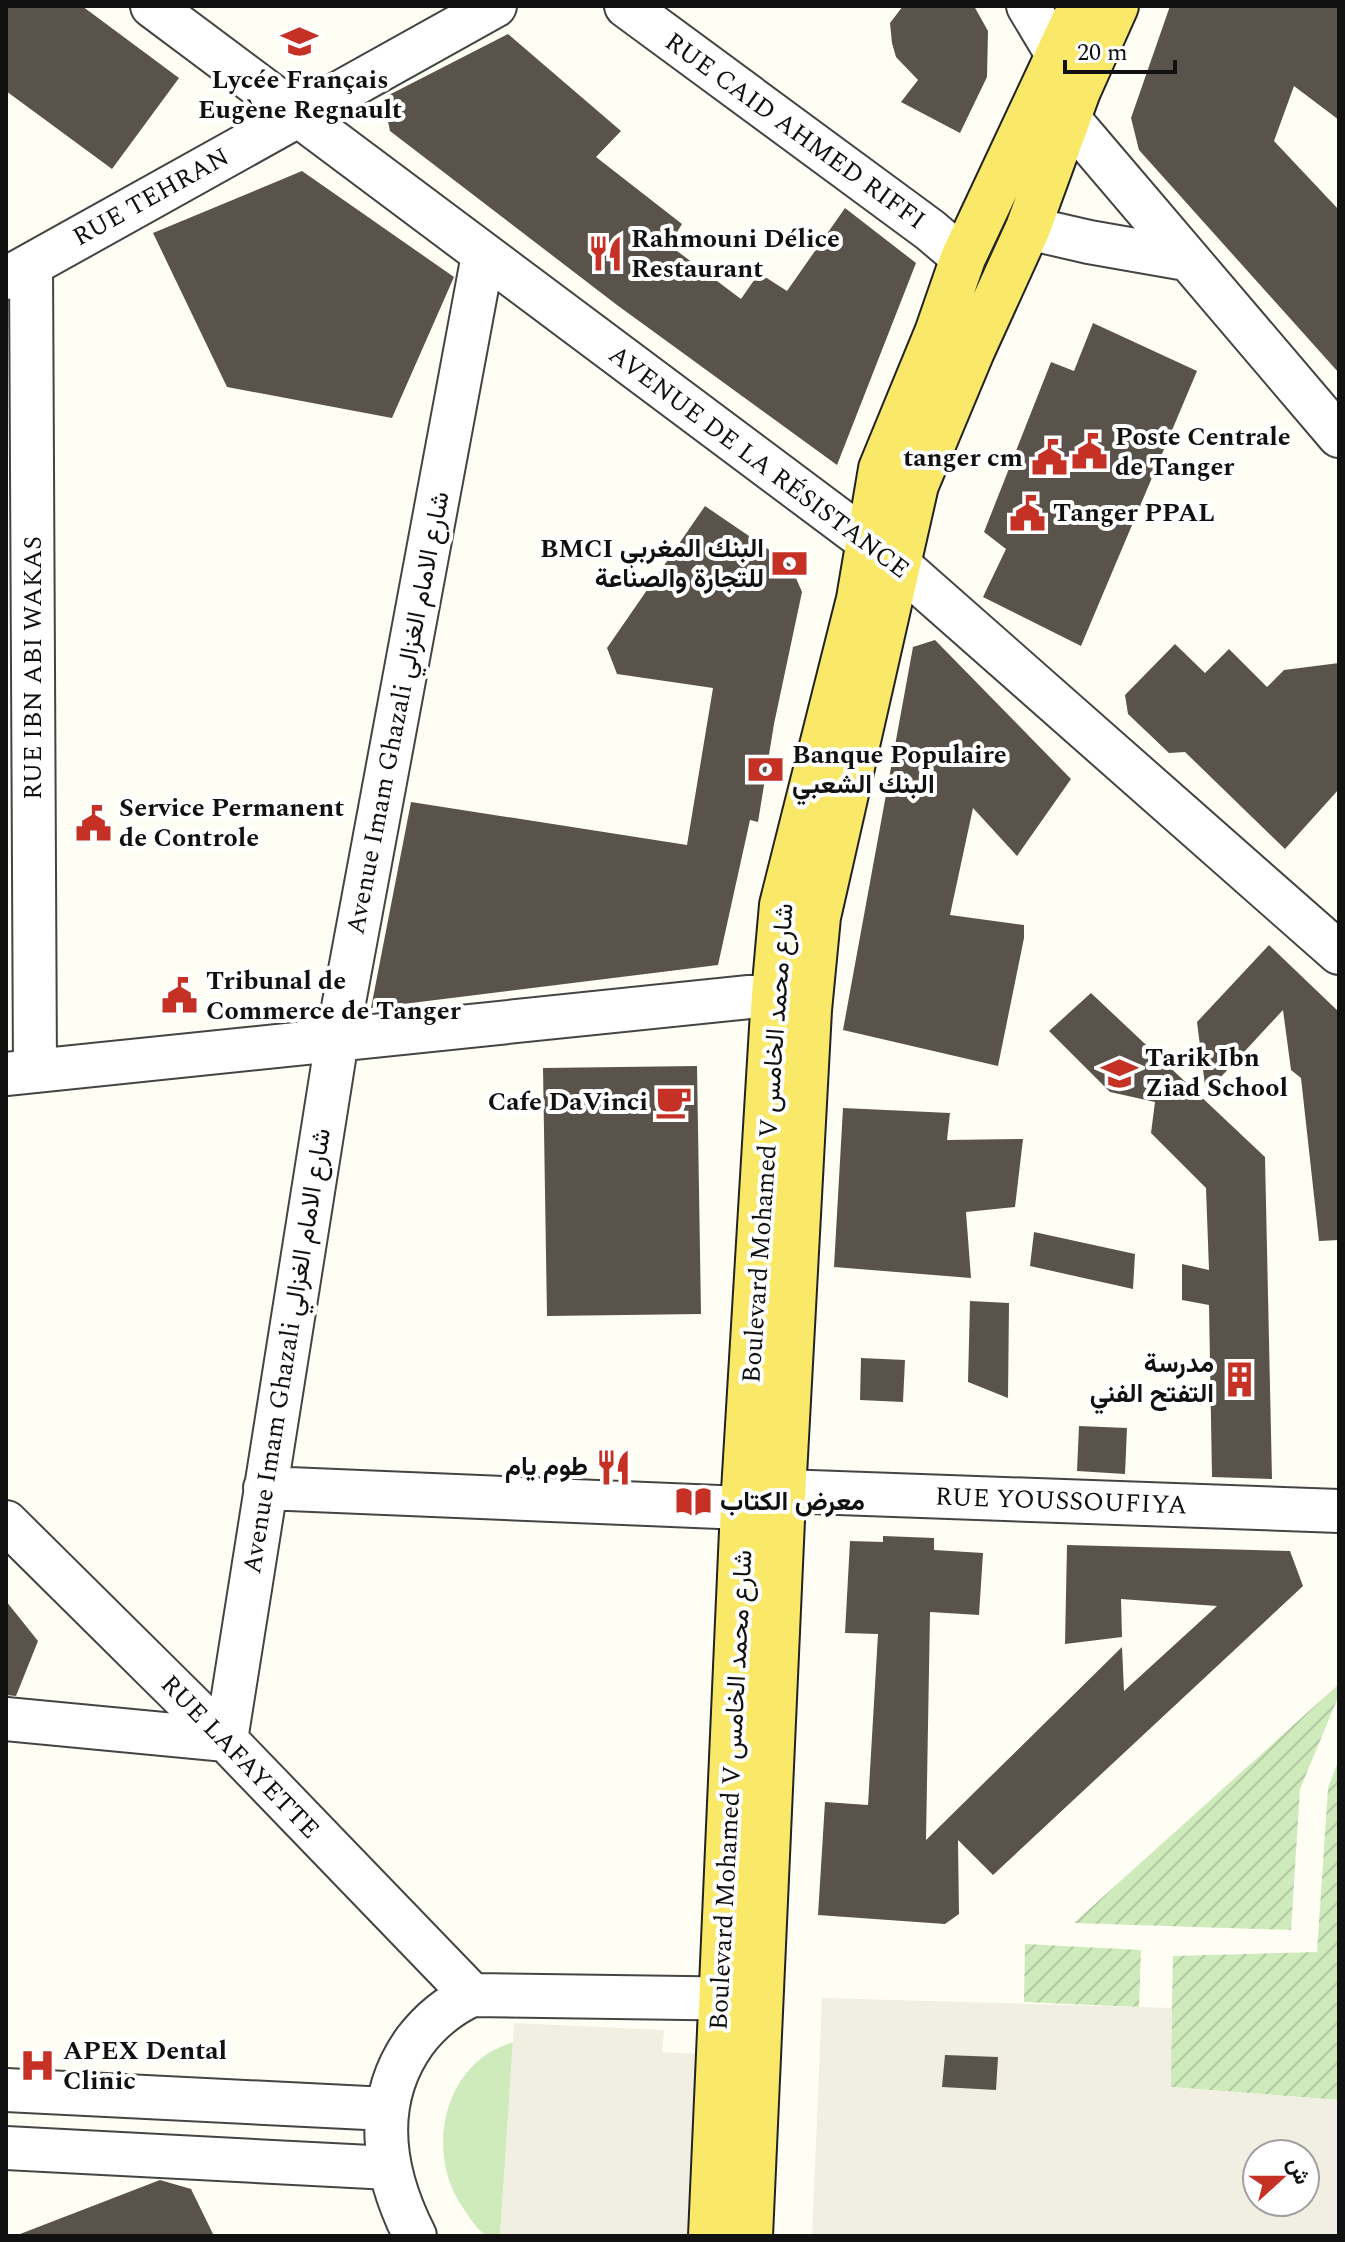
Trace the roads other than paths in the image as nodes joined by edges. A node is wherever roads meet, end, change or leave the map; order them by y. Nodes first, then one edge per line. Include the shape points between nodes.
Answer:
1 (152, 6) edge
2 (495, 6) edge
3 (626, 6) edge
4 (1028, 6) edge
5 (1081, 6) edge
6 (1116, 6) edge
7 (1069, 89) junction
8 (296, 115) junction
9 (1028, 228) junction
10 (483, 255) junction
11 (963, 258) junction
12 (1186, 259) junction
13 (18, 272) edge
14 (1339, 436) edge
15 (884, 554) junction
16 (1339, 953) edge
17 (792, 996) junction
18 (337, 1040) junction
19 (20, 1072) edge
20 (265, 1488) junction
21 (783, 1491) junction
22 (743, 1508) junction
23 (1339, 1511) edge
24 (6, 1522) edge
25 (6, 1719) edge
26 (226, 1740) junction
27 (472, 1995) junction
28 (741, 1998) junction
29 (6, 2090) edge
30 (387, 2109) junction
31 (6, 2148) edge
32 (390, 2168) junction
33 (415, 2236) edge
34 (711, 2236) edge
35 (750, 2236) edge

1 - 8 street, AVENUE DE LA RÉSISTANCE
2 - 8 street, RUE TEHRAN
3 - 11 street, RUE CAID AHMED RIFFI
4 - 7 street
5 - 7 main road, Boulevard Mohamed V شارع محمد الخامس
6 - 7 main road, Boulevard Mohamed V شارع محمد الخامس
7 - 9 main road, Boulevard Mohamed V شارع محمد الخامس
7 - 11 main road, Boulevard Mohamed V شارع محمد الخامس
7 - 12 street
8 - 10 street, AVENUE DE LA RÉSISTANCE
8 - 13 street, RUE TEHRAN
9 - 12 street
9 - 15 main road, Boulevard Mohamed V شارع محمد الخامس
10 - 15 street, AVENUE DE LA RÉSISTANCE
10 - 18 street, Avenue Imam Ghazali شارع الامام الغزالي
11 - 15 main road, Boulevard Mohamed V شارع محمد الخامس via 881,469
12 - 14 street
13 - 19 street, RUE IBN ABI WAKAS
15 - 16 street, AVENUE DE LA RÉSISTANCE
15 - 17 main road, Boulevard Mohamed V شارع محمد الخامس via 859,599 782,905
17 - 18 street
17 - 21 main road, Boulevard Mohamed V شارع محمد الخامس
17 - 22 main road, Boulevard Mohamed V شارع محمد الخامس
18 - 19 street
18 - 20 street, Avenue Imam Ghazali شارع الامام الغزالي
20 - 22 street
20 - 26 street, Avenue Imam Ghazali شارع الامام الغزالي
21 - 23 street, RUE YOUSSOUFIYA
21 - 28 main road, Boulevard Mohamed V شارع محمد الخامس
22 - 28 main road, Boulevard Mohamed V شارع محمد الخامس
24 - 26 street, RUE LAFAYETTE
25 - 26 street
26 - 27 street, RUE LAFAYETTE
27 - 28 street
27 - 30 street via 453,2003 406,2053
28 - 34 main road, Boulevard Mohamed V شارع محمد الخامس
28 - 35 main road, Boulevard Mohamed V شارع محمد الخامس
29 - 30 street
30 - 32 street
31 - 32 street
32 - 33 street

